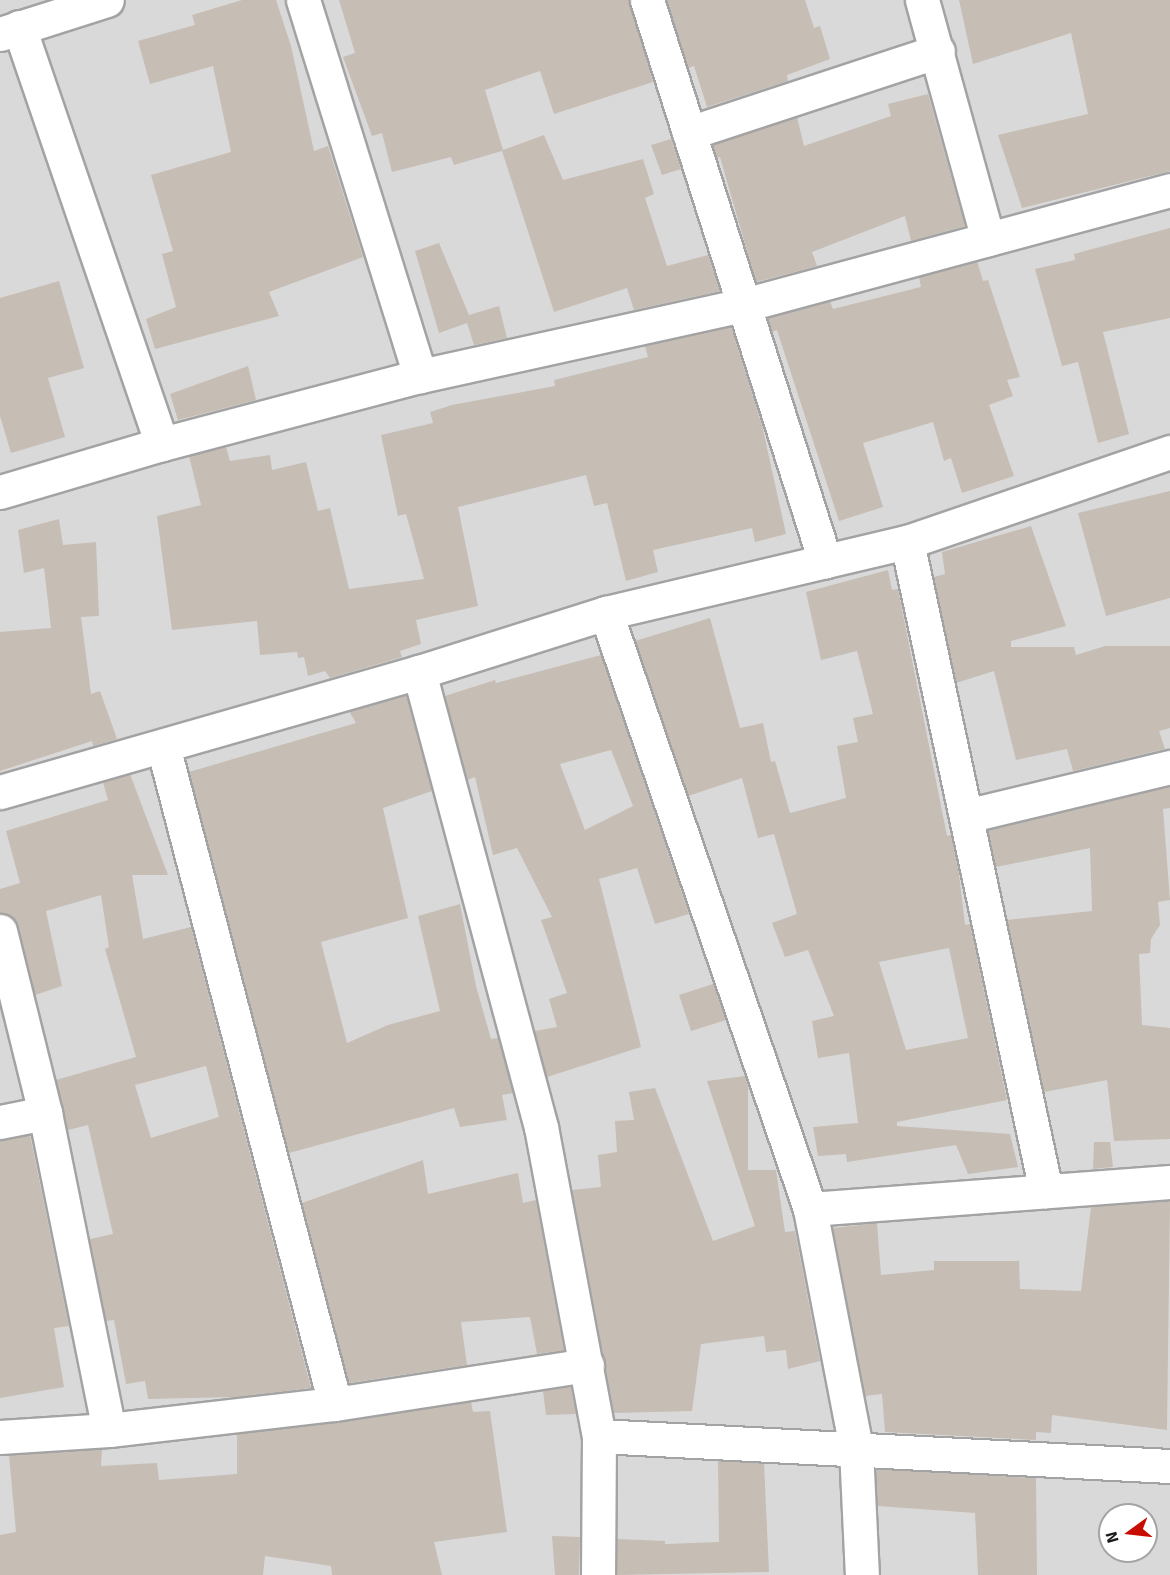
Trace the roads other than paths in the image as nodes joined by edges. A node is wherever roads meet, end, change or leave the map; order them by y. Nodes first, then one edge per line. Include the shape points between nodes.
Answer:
1 (107, 0) edge
2 (303, 0) edge
3 (647, 0) edge
4 (922, 0) edge
5 (9, 31) edge
6 (938, 51) junction
7 (689, 133) junction
8 (1170, 190) edge
9 (988, 239) junction
10 (744, 305) junction
11 (420, 376) junction
12 (162, 444) junction
13 (1170, 452) edge
14 (0, 492) edge
15 (907, 542) junction
16 (825, 561) junction
17 (606, 614) junction
18 (419, 672) junction
19 (164, 746) junction
20 (1170, 767) edge
21 (0, 792) edge
22 (966, 816) junction
23 (0, 931) edge
24 (45, 1113) junction
25 (0, 1122) edge
26 (1170, 1182) edge
27 (1046, 1191) junction
28 (810, 1209) junction
29 (587, 1365) junction
30 (335, 1404) junction
31 (109, 1430) junction
32 (598, 1436) junction
33 (0, 1437) edge
34 (856, 1449) junction
35 (1170, 1466) edge
36 (598, 1575) edge
37 (862, 1575) edge

1 - 5 street
2 - 11 street
3 - 7 street
4 - 6 street
5 - 12 street
6 - 7 street
6 - 9 street
7 - 10 street
8 - 9 street
9 - 10 street
10 - 11 street
10 - 16 street
11 - 12 street
12 - 14 street
13 - 15 street
15 - 16 street
15 - 22 street
16 - 17 street
17 - 18 street
17 - 28 street
18 - 19 street
18 - 29 street via 541,1126
19 - 21 street
19 - 30 street
20 - 22 street
22 - 27 street
23 - 24 street
24 - 25 street
24 - 31 street
26 - 27 street
27 - 28 street
28 - 34 street
29 - 30 street
29 - 32 street
30 - 31 street
31 - 33 street
32 - 34 street
32 - 36 street
34 - 35 street
34 - 37 street

